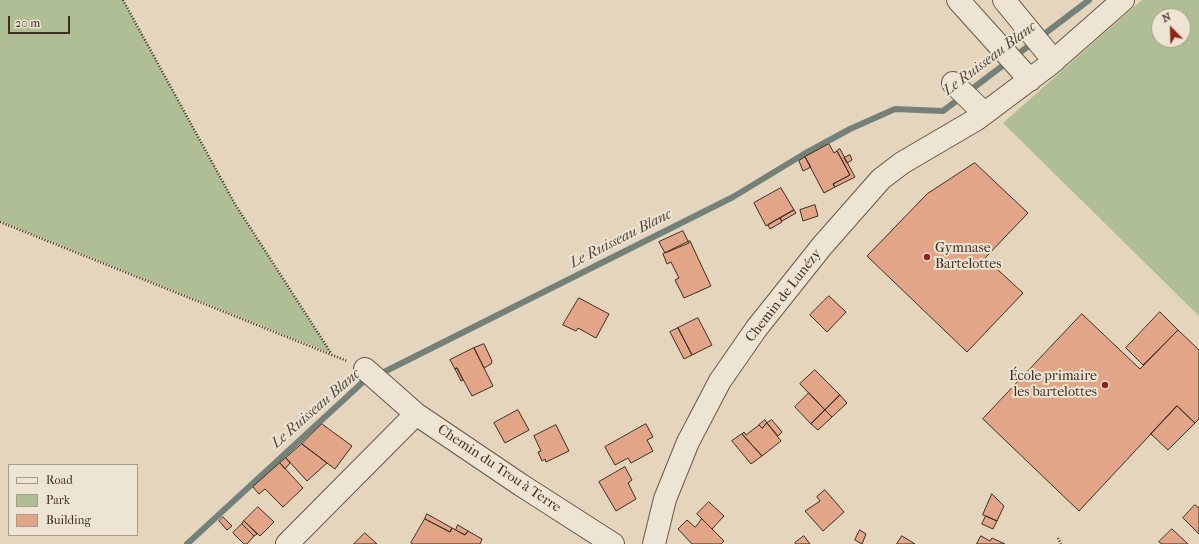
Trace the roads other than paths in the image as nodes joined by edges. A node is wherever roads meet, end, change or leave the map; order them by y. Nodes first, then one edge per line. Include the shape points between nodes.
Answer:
1 (958, 0) edge
2 (1004, 0) edge
3 (1123, 0) edge
4 (1054, 61) junction
5 (1030, 80) junction
6 (953, 82) dead end
7 (988, 111) junction
8 (365, 368) road end
9 (416, 414) junction
10 (287, 544) edge
11 (613, 544) edge
12 (654, 544) edge

1 - 5 street
2 - 4 street
3 - 4 street, Chemin de Lunézy
4 - 5 street, Chemin de Lunézy
5 - 7 street, Chemin de Lunézy
6 - 7 street
7 - 12 street, Chemin de Lunézy via 902,163 881,179 822,246 756,329 720,381 688,442 665,499
8 - 9 street, Chemin du Trou à Terre
9 - 10 street
9 - 11 street, Chemin du Trou à Terre

